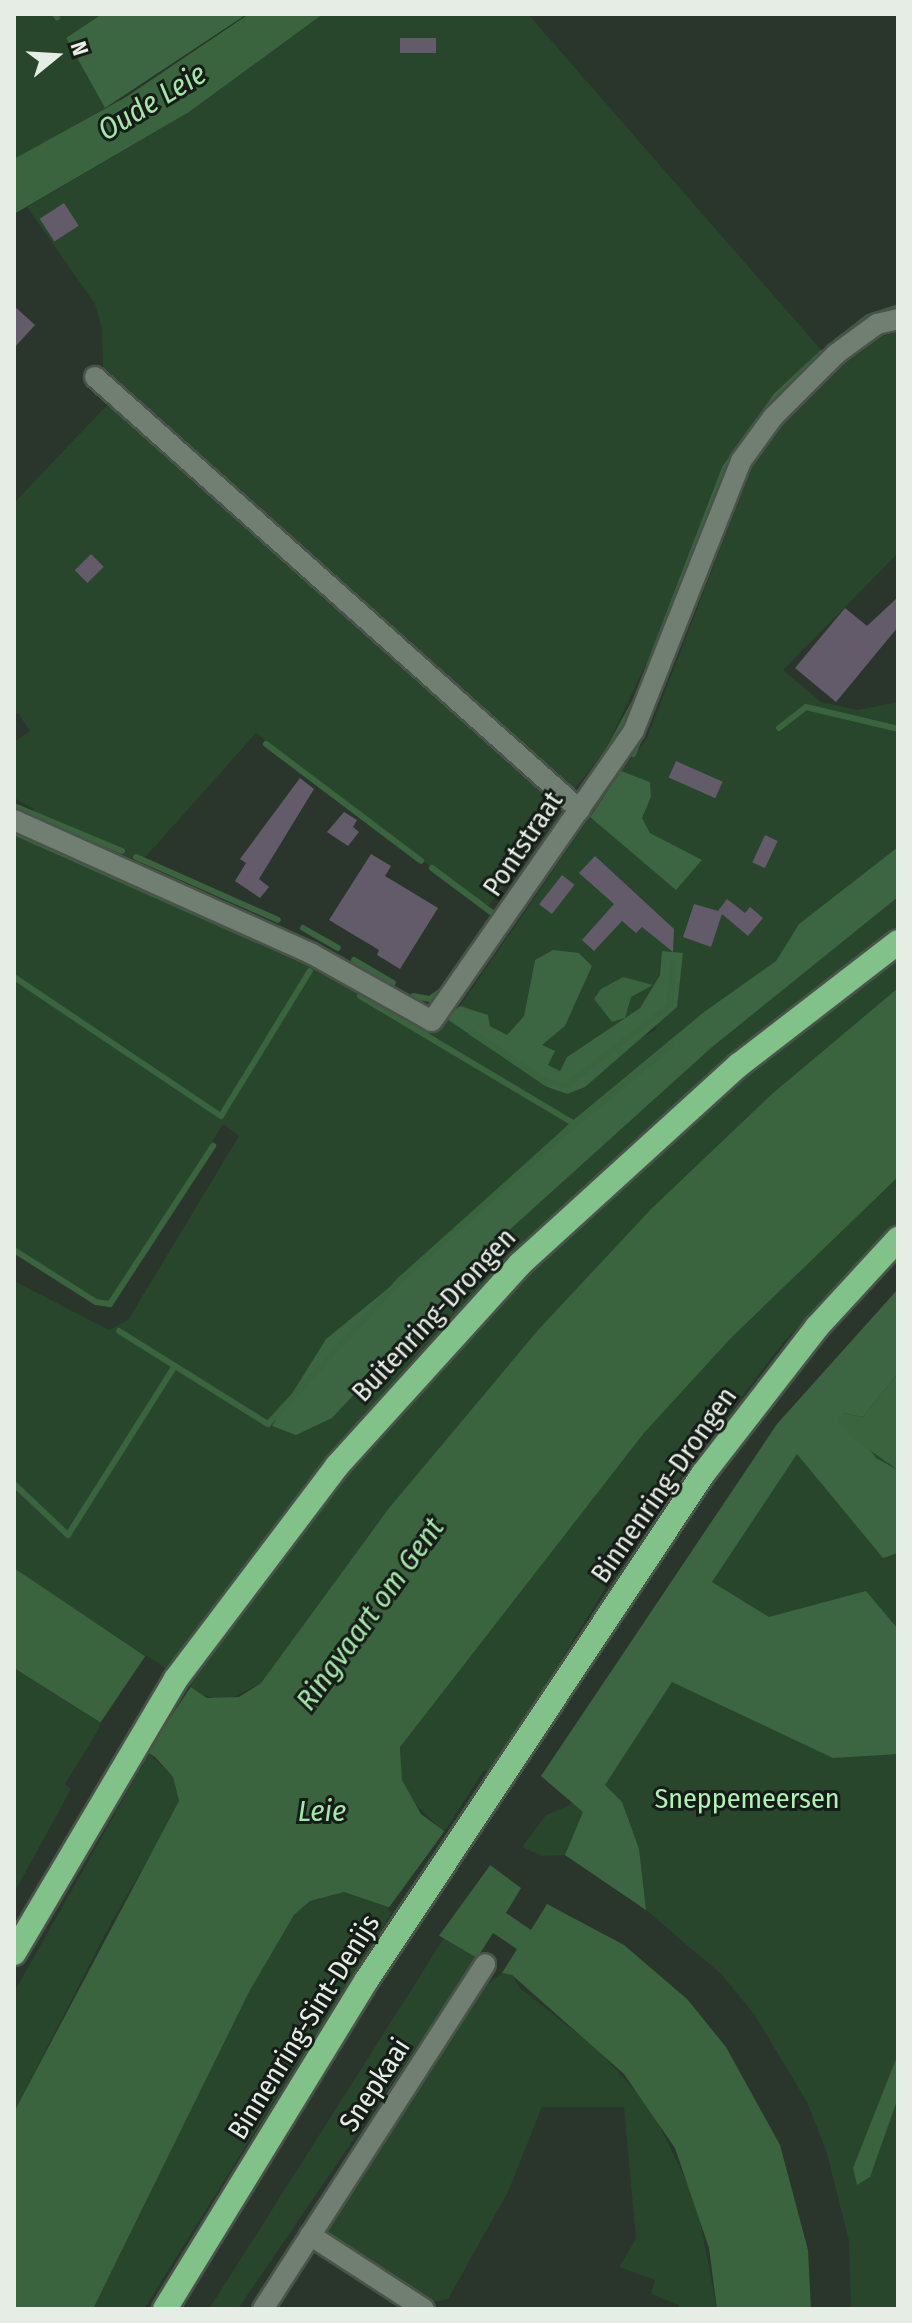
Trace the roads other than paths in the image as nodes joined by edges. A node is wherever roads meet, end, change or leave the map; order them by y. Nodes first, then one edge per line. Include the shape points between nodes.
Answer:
1 (898, 319) edge
2 (95, 377) dead end
3 (580, 810) junction
4 (14, 820) edge
5 (898, 942) edge
6 (898, 1239) edge
7 (500, 1780) joint
8 (14, 1953) edge
9 (485, 1964) dead end
10 (310, 2235) junction
11 (165, 2309) edge
12 (263, 2309) edge
13 (424, 2309) edge

1 - 3 street, Pontstraat via 877,324 836,354 773,417 741,461 634,730
2 - 3 street
3 - 4 street, Pontstraat via 432,1021 312,954
5 - 8 highway, Buitenring-Drongen via 739,1065 520,1264 337,1466 212,1626 98,1805
6 - 7 highway, Binnenring-Drongen via 817,1327 703,1474
7 - 11 highway, Binnenring-Sint-Denijs via 366,1981
9 - 10 street, Snepkaai
10 - 12 street, Snepkaai
10 - 13 street

